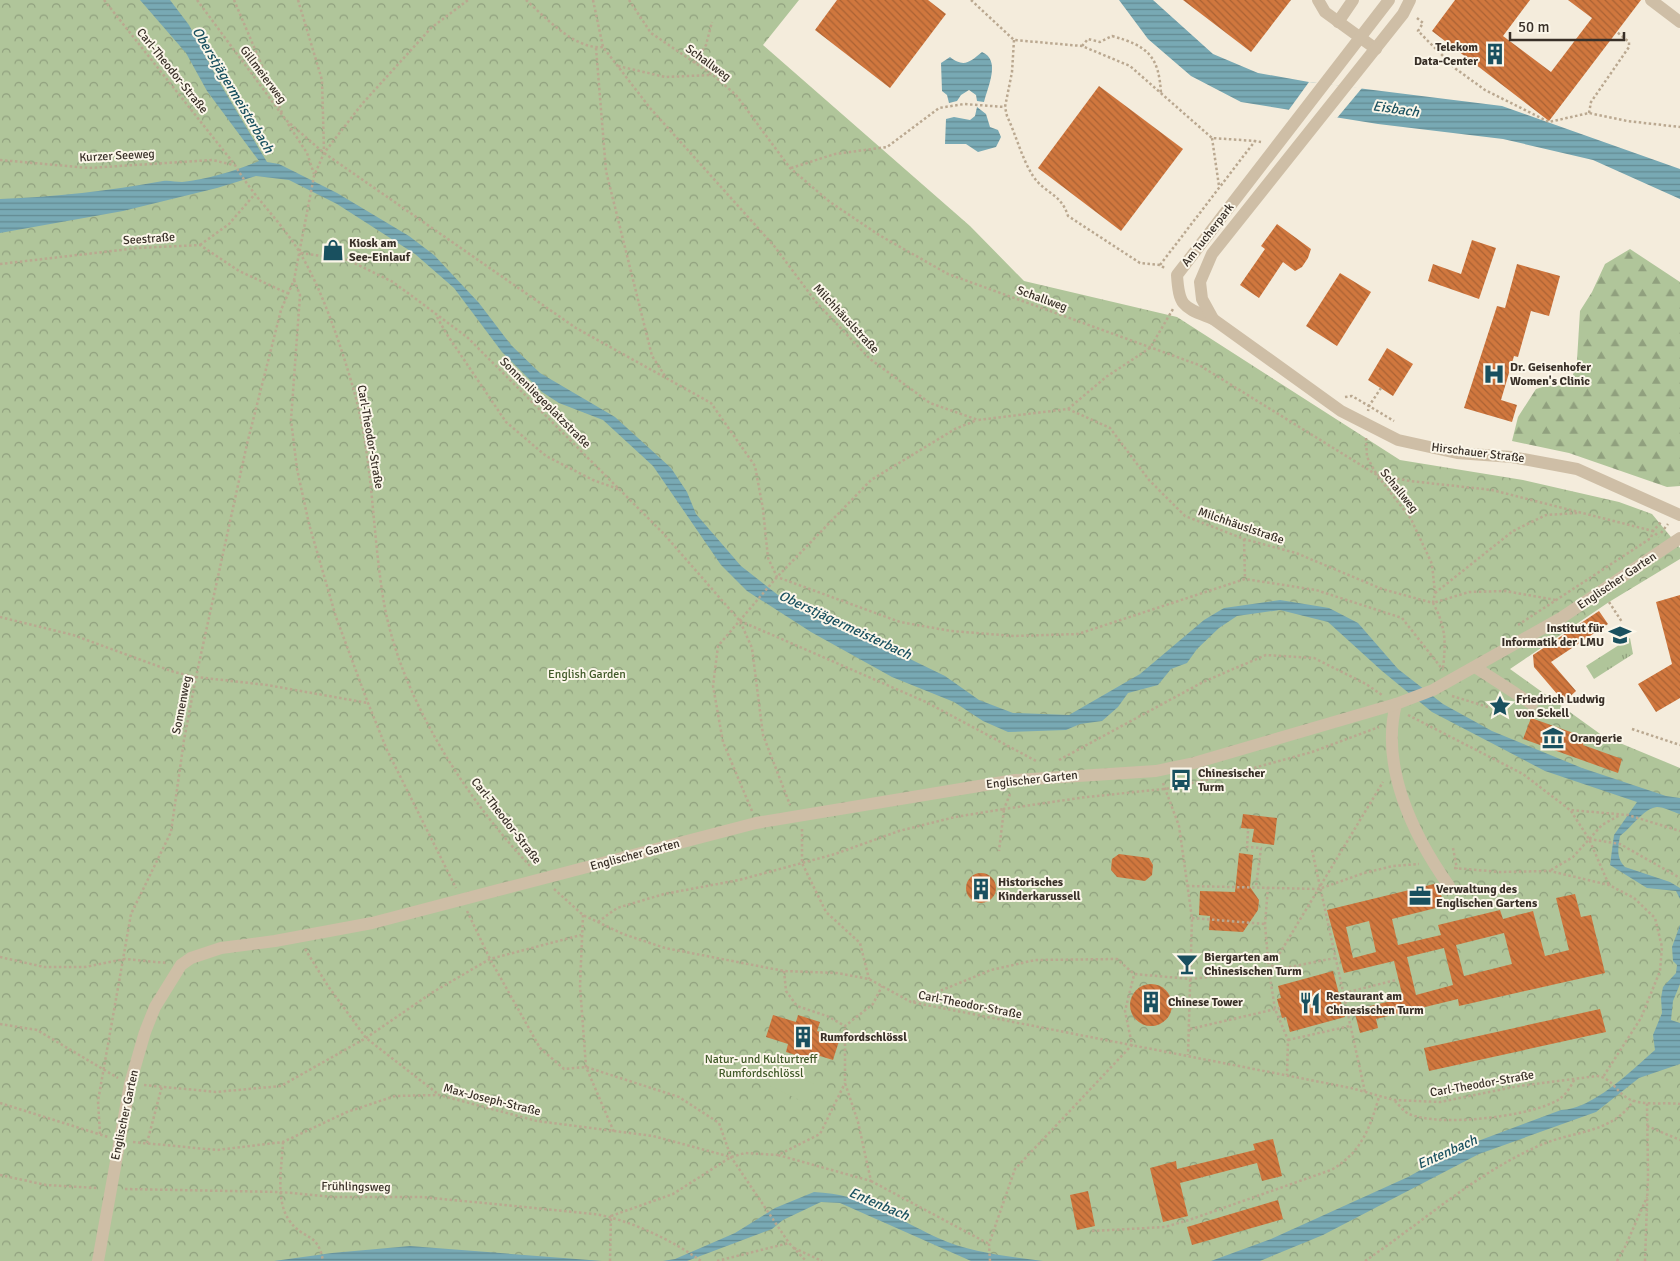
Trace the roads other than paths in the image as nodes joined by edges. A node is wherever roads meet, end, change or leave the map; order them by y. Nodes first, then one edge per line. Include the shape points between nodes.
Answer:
1 (1318, 0) edge
2 (1353, 0) edge
3 (1389, 0) edge
4 (1410, 0) edge
5 (1651, 0) edge
6 (1338, 22) junction
7 (1680, 22) edge
8 (1361, 38) junction
9 (1376, 49) junction
10 (1212, 319) junction
11 (1675, 512) edge
12 (1680, 538) edge
13 (1475, 667) junction
14 (1402, 702) junction
15 (1532, 704) dead end
16 (1449, 886) dead end
17 (98, 1261) edge

1 - 6 street via 1324,12
2 - 6 street
3 - 8 street, Am Tucherpark
4 - 9 street, Am Tucherpark
5 - 7 street
6 - 8 street
8 - 9 street
8 - 10 street, Am Tucherpark via 1177,276 1178,297 1182,304
9 - 10 street, Am Tucherpark via 1212,254 1200,282 1202,299
10 - 11 street, Hirschauer Straße via 1342,411 1398,440 1457,453 1512,457 1577,469
12 - 13 street, Englischer Garten via 1561,618
13 - 14 street, Englischer Garten via 1437,689
13 - 15 street
14 - 16 street via 1392,722 1393,765 1416,833
14 - 17 street, Englischer Garten via 1194,763 1156,771 1015,780 756,823 372,923 221,948 191,958 181,965 155,1007 145,1032 130,1084

